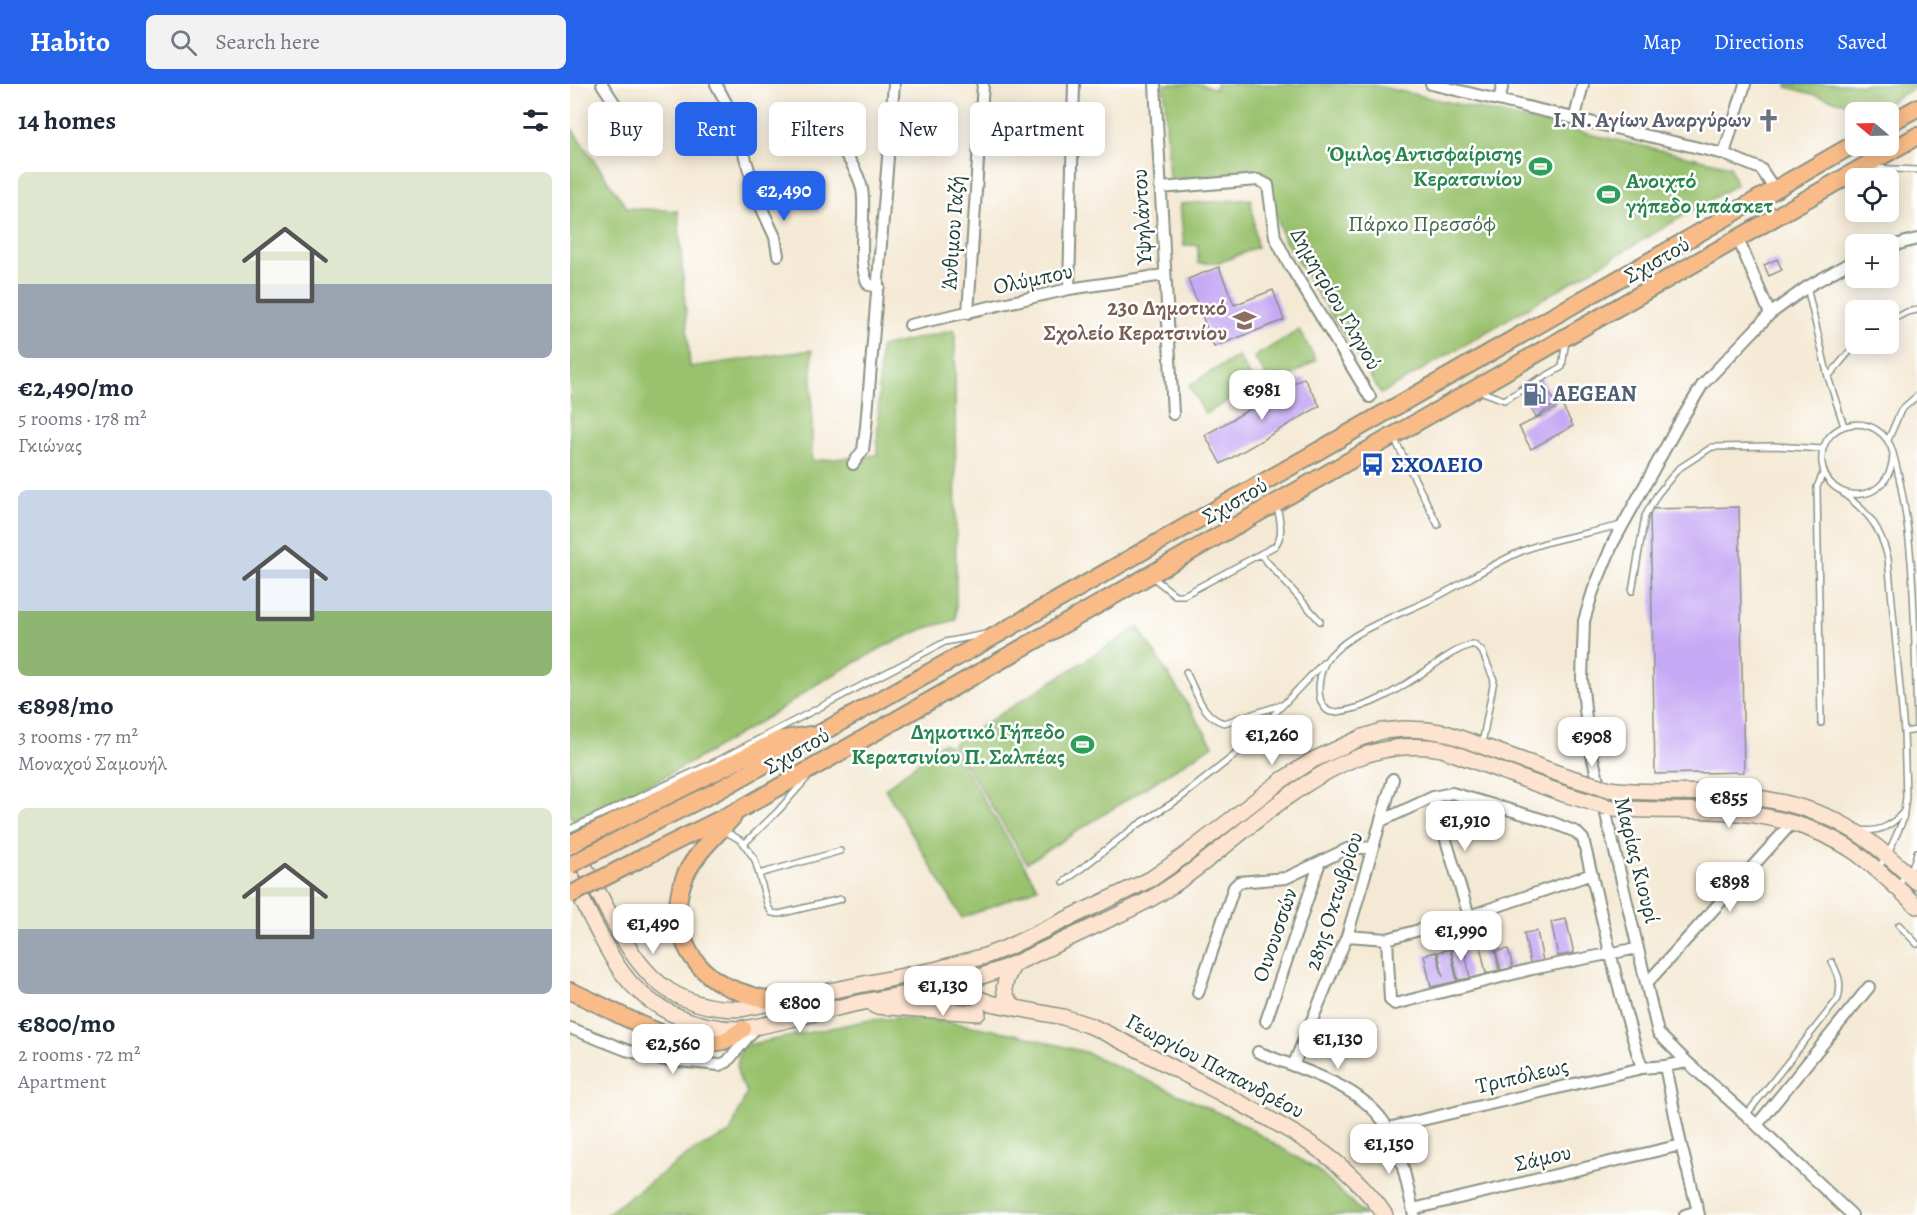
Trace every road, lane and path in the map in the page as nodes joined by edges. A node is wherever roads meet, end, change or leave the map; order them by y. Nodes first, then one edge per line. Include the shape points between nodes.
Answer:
1 (602, 84) edge
2 (716, 84) edge
3 (894, 84) edge
4 (983, 84) edge
5 (1074, 84) edge
6 (1155, 84) edge
7 (1431, 84) edge
8 (1503, 84) edge
9 (1583, 84) edge
10 (1742, 85) edge
11 (1499, 100) junction
12 (614, 102) edge
13 (1917, 108) edge
14 (1575, 117) junction
15 (1899, 118) edge
16 (1917, 136) edge
17 (1845, 149) edge
18 (1724, 154) junction
19 (845, 156) edge
20 (1862, 168) edge
21 (1899, 169) edge
22 (1917, 170) edge
23 (1845, 178) edge
24 (1160, 188) junction
25 (1775, 190) junction
26 (1738, 239) junction
27 (1917, 239) edge
28 (1899, 244) edge
29 (778, 255) dead end
30 (1845, 265) edge
31 (1164, 275) junction
32 (1806, 287) junction
33 (879, 288) junction
34 (1069, 290) junction
35 (1917, 310) edge
36 (968, 313) junction
37 (1770, 314) junction
38 (1899, 316) edge
39 (910, 325) dead end
40 (1567, 337) junction
41 (1848, 354) edge
42 (1828, 377) junction
43 (1476, 389) junction
44 (1917, 396) edge
45 (1371, 397) dead end
46 (1173, 414) dead end
47 (1844, 426) junction
48 (1393, 437) junction
49 (1888, 440) junction
50 (1823, 449) junction
51 (1893, 453) junction
52 (853, 464) dead end
53 (1824, 471) junction
54 (1836, 487) junction
55 (1277, 503) junction
56 (1438, 525) dead end
57 (1623, 525) junction
58 (1260, 554) junction
59 (1150, 576) junction
60 (1632, 591) dead end
61 (1320, 621) dead end
62 (1000, 633) junction
63 (1328, 658) junction
64 (1186, 672) dead end
65 (1282, 705) junction
66 (1821, 723) dead end
67 (1917, 728) edge
68 (1904, 732) junction
69 (816, 735) junction
70 (1482, 746) junction
71 (819, 764) junction
72 (1393, 779) dead end
73 (1433, 797) junction
74 (739, 810) junction
75 (1905, 810) junction
76 (1381, 821) junction
77 (1791, 824) junction
78 (1849, 827) junction
79 (722, 829) junction
80 (571, 838) edge
81 (745, 843) junction
82 (1373, 847) junction
83 (840, 850) dead end
84 (1917, 852) edge
85 (1887, 856) junction
86 (1320, 862) junction
87 (570, 865) edge
88 (1876, 870) junction
89 (759, 874) junction
90 (1592, 874) junction
91 (570, 875) edge
92 (1913, 878) edge
93 (1064, 882) dead end
94 (1895, 887) junction
95 (570, 895) edge
96 (842, 899) dead end
97 (1917, 906) edge
98 (1469, 916) junction
99 (1899, 925) dead end
100 (1347, 936) junction
101 (1387, 939) junction
102 (1917, 944) edge
103 (1638, 948) junction
104 (1610, 954) junction
105 (1832, 962) dead end
106 (1014, 964) junction
107 (968, 980) junction
108 (1647, 983) junction
109 (943, 986) junction
110 (1869, 987) dead end
111 (570, 991) edge
112 (1198, 993) dead end
113 (781, 1002) junction
114 (851, 1005) junction
115 (1014, 1006) junction
116 (1033, 1012) junction
117 (978, 1013) junction
118 (1266, 1021) dead end
119 (570, 1028) edge
120 (750, 1028) junction
121 (1258, 1052) dead end
122 (1687, 1062) junction
123 (1293, 1066) junction
124 (1665, 1066) junction
125 (1642, 1068) junction
126 (1746, 1115) junction
127 (1757, 1125) junction
128 (1388, 1128) junction
129 (1682, 1145) junction
130 (1414, 1212) edge
131 (1699, 1213) edge
132 (1385, 1215) edge
133 (1685, 1215) edge
134 (1852, 1215) edge

1 - 12 street
2 - 29 street via 732,114
3 - 33 street
4 - 36 street, Άνθιμου Γαζή
5 - 34 street
6 - 24 street, Υψηλάντου
7 - 11 street
8 - 11 street
9 - 14 street
10 - 18 street
11 - 14 street
13 - 15 main road
14 - 18 street
16 - 20 main road, Σχιστού
17 - 25 main road, Σχιστού
18 - 25 street via 1761,168
19 - 33 street via 862,187 863,271 869,285
21 - 22 lane
23 - 26 main road, Σχιστού
24 - 31 street, Υψηλάντου
24 - 45 street, Δημητρίου Γληνού via 1258,180 1268,185 1275,237
25 - 62 main road, Σχιστού
26 - 37 street
26 - 40 main road, Σχιστού
27 - 28 street
30 - 32 street, Μαρίας Κιουρί
31 - 34 street, Ολύμπου
31 - 46 street, Υψηλάντου
32 - 37 street, Μαρίας Κιουρί
32 - 42 lane
33 - 52 street via 863,450
34 - 36 street, Ολύμπου
35 - 38 lane
36 - 39 street, Ολύμπου
37 - 57 street, Μαρίας Κιουρί via 1703,384
40 - 43 main road, Σχιστού
40 - 43 lane via 1562,367 1504,400
41 - 42 lane
42 - 47 lane
43 - 48 main road, Σχιστού
44 - 49 lane via 1901,410
47 - 49 lane via 1870,425
47 - 50 lane
48 - 55 main road, Σχιστού
48 - 56 lane
49 - 51 lane
50 - 53 lane
50 - 60 lane via 1712,447 1678,469 1645,516
51 - 54 lane via 1889,477 1879,488 1858,495
51 - 67 lane via 1912,579
53 - 54 lane
53 - 66 lane via 1817,487
54 - 68 lane via 1864,509 1884,540
55 - 58 lane via 1280,538 1275,546
55 - 59 main road, Σχιστού
57 - 63 lane via 1521,551 1365,631
57 - 103 street, Μαρίας Κιουρί via 1584,621 1582,679 1593,762
58 - 59 lane via 1179,596
58 - 61 lane
59 - 71 main road, Σχιστού
62 - 69 main road, Σχιστού
62 - 80 lane via 945,642
63 - 65 lane
63 - 70 lane via 1322,669 1320,691 1325,710 1333,713 1391,694 1459,648 1473,644 1482,651 1494,680
64 - 65 lane via 1205,710 1215,721 1224,723
65 - 93 lane via 1236,754
67 - 68 lane
68 - 75 lane
69 - 80 main road via 780,740
69 - 87 main road, Σχιστού, bridge via 717,791
70 - 78 main road, bridge via 1609,789 1713,793 1766,800 1810,811
70 - 113 main road via 1427,730 1382,731 1363,737 1296,770 1151,879 1006,948 938,969
71 - 74 main road, Σχιστού
71 - 81 lane
72 - 76 street, 28ης Οκτωβρίου
73 - 76 street
73 - 90 street via 1462,794 1575,832 1583,839
73 - 98 street
74 - 79 main road
74 - 95 main road, Σχιστού, bridge
75 - 78 lane via 1882,829 1864,831
75 - 85 lane
76 - 82 street, 28ης Οκτωβρίου
77 - 88 main road via 1840,843
77 - 106 main road, bridge via 1713,811 1607,807 1442,749 1405,746 1340,765 1307,784 1160,894
77 - 108 street
78 - 85 main road
79 - 81 lane
79 - 113 main road via 694,861 680,890 677,906 681,935 697,965 708,975 737,990
80 - 113 main road via 626,945 644,971 664,987 686,999 720,1008 741,1009
81 - 89 lane
82 - 86 street via 1347,849
82 - 100 street, 28ης Οκτωβρίου
83 - 89 lane
84 - 92 lane
85 - 88 lane
85 - 92 main road
86 - 112 street via 1286,878 1239,882 1234,887
86 - 118 street, Οινουσσών
88 - 94 main road
89 - 96 lane via 768,907 776,914
90 - 98 street
90 - 104 street
91 - 120 main road via 618,967 641,993 664,1010 692,1022 715,1028
92 - 94 lane
94 - 97 main road
98 - 101 street
99 - 102 lane
100 - 101 street
100 - 123 street, 28ης Οκτωβρίου
101 - 104 street via 1390,1000 1395,1005 1532,969
103 - 104 street
103 - 108 street, Μαρίας Κιουρί
104 - 125 street
105 - 126 lane via 1840,978 1838,999
106 - 107 main road
106 - 115 main road via 1004,994
107 - 109 main road
107 - 115 main road, Γεωργίου Παπανδρέου via 971,994 977,998
108 - 122 street, Μαρίας Κιουρί via 1658,1034
109 - 114 main road
109 - 117 main road, Γεωργίου Παπανδρέου via 951,1003
110 - 127 street
111 - 120 main road via 661,1033 690,1042 722,1042
114 - 117 main road
114 - 120 main road
115 - 116 main road, Γεωργίου Παπανδρέου
116 - 117 main road, Γεωργίου Παπανδρέου
116 - 132 main road, Γεωργίου Παπανδρέου via 1091,1026 1263,1115 1344,1167
119 - 120 street via 658,1059 719,1065 727,1062
121 - 123 street
122 - 124 street
122 - 126 street
123 - 128 street via 1364,1100
124 - 125 street, Τριπόλεως
124 - 129 street
125 - 128 street, Τριπόλεως
126 - 127 street
127 - 134 street
128 - 130 street
129 - 130 street, Σάμου
129 - 131 street
131 - 133 street

